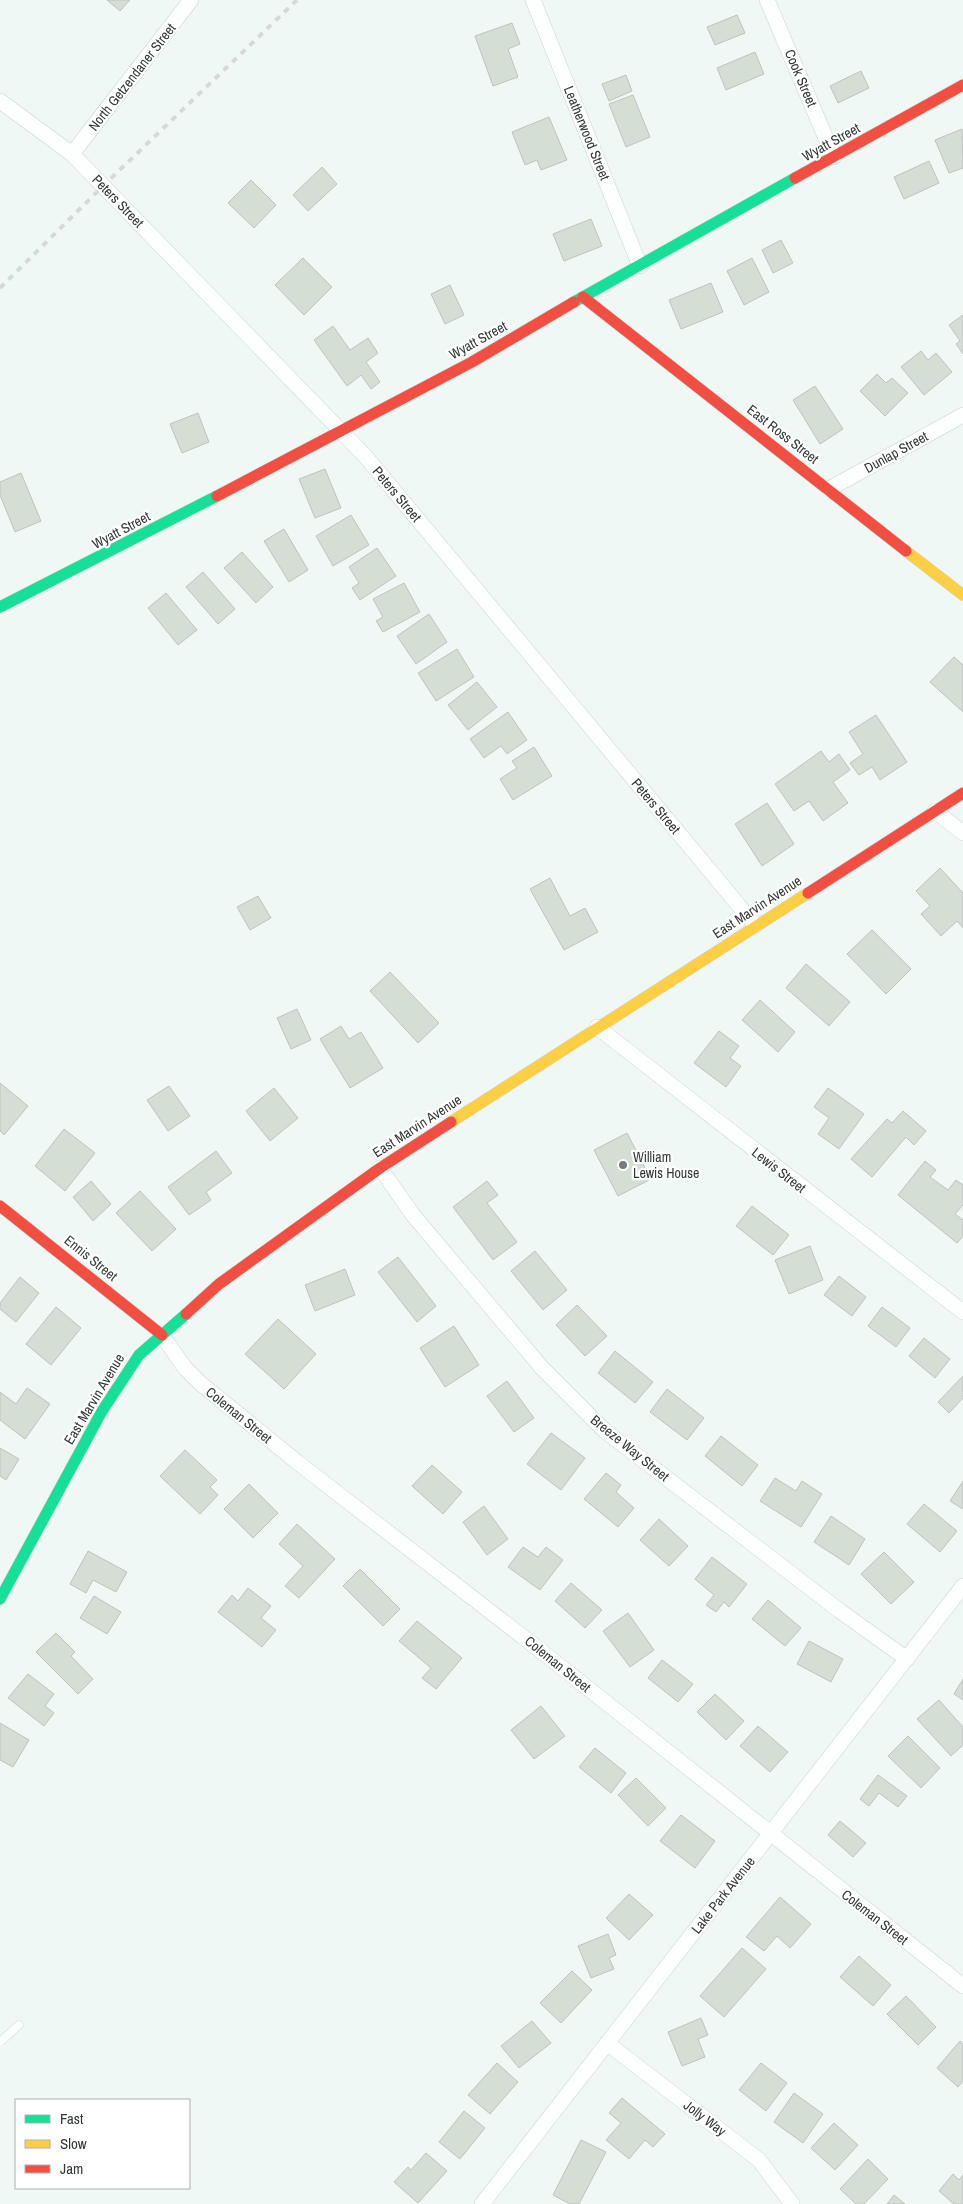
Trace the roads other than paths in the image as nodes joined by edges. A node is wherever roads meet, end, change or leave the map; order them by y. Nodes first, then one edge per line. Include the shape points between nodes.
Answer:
1 (192, 0) edge
2 (533, 0) edge
3 (767, 0) edge
4 (963, 85) edge
5 (0, 101) edge
6 (72, 154) junction
7 (834, 157) junction
8 (640, 266) junction
9 (583, 297) junction
10 (963, 416) edge
11 (340, 430) junction
12 (829, 489) junction
13 (963, 595) edge
14 (0, 608) edge
15 (963, 793) edge
16 (935, 811) junction
17 (963, 833) edge
18 (755, 925) junction
19 (597, 1027) junction
20 (380, 1168) junction
21 (0, 1206) edge
22 (963, 1312) edge
23 (162, 1334) junction
24 (963, 1586) edge
25 (0, 1598) edge
26 (907, 1659) junction
27 (770, 1834) junction
28 (963, 1986) edge
29 (19, 2026) dead end
30 (0, 2042) edge
31 (607, 2043) junction
32 (482, 2204) edge
33 (792, 2204) edge

1 - 6 street, North Getzendaner Street
2 - 8 street, Leatherwood Street
3 - 7 street, Cook Street
4 - 7 street, Wyatt Street
5 - 6 street, Peters Street
6 - 11 street, Peters Street
7 - 8 street, Wyatt Street
8 - 9 street, Wyatt Street
9 - 11 street, Wyatt Street via 472,362
9 - 12 street, East Ross Street
10 - 12 street, Dunlap Street
11 - 14 street, Wyatt Street
11 - 18 street, Peters Street via 366,457
12 - 13 street, East Ross Street
15 - 16 street, East Marvin Avenue
16 - 17 street
16 - 18 street, East Marvin Avenue
18 - 19 street, East Marvin Avenue
19 - 20 street, East Marvin Avenue
19 - 22 street, Lewis Street
20 - 23 street, East Marvin Avenue via 218,1284
20 - 26 street, Breeze Way Street via 413,1215 536,1361 605,1431
21 - 23 street, Ennis Street
23 - 25 street, East Marvin Avenue via 139,1355 102,1411
23 - 27 street, Coleman Street via 185,1368 200,1383
24 - 26 street, Lake Park Avenue
26 - 27 street, Lake Park Avenue
27 - 28 street, Coleman Street
27 - 31 street, Lake Park Avenue
29 - 30 lane
31 - 32 street, Lake Park Avenue
31 - 33 street, Jolly Way via 759,2160

